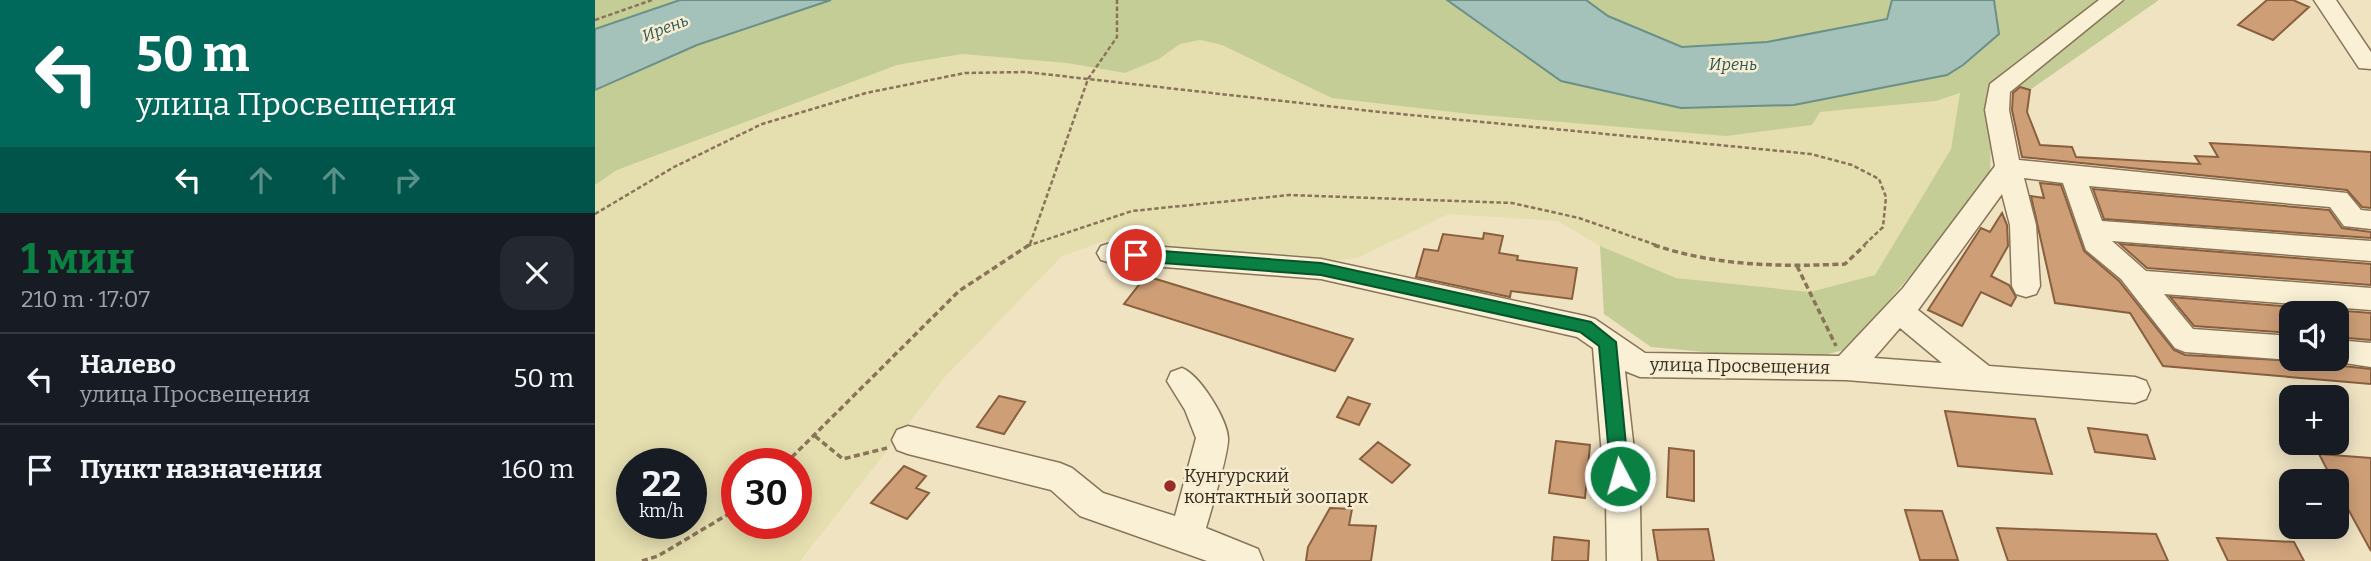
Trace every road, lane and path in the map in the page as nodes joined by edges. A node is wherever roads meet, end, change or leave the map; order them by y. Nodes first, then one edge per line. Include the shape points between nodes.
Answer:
1 (652, 0) edge
2 (1117, 0) edge
3 (2112, 0) edge
4 (2325, 0) edge
5 (595, 20) edge
6 (2367, 63) dead end
7 (1088, 79) junction
8 (2008, 167) junction
9 (2073, 176) junction
10 (1886, 197) dead end
11 (595, 214) edge
12 (2371, 220) edge
13 (2091, 230) junction
14 (1030, 244) dead end
15 (2371, 251) edge
16 (1111, 253) dead end
17 (1797, 267) dead end
18 (2139, 281) junction
19 (2026, 286) dead end
20 (2371, 299) edge
21 (1899, 311) junction
22 (1607, 342) junction
23 (2279, 347) edge
24 (2349, 353) edge
25 (2371, 355) edge
26 (1846, 368) junction
27 (1983, 379) junction
28 (1182, 381) dead end
29 (2134, 390) dead end
30 (815, 436) dead end
31 (908, 440) joint
32 (721, 519) edge
33 (1187, 536) junction
34 (642, 561) edge
35 (1246, 561) edge
36 (1625, 561) edge

1 - 5 path
2 - 7 path via 1117,37
3 - 8 street via 1998,89 1997,110
4 - 6 street
7 - 10 path via 1811,154 1852,165 1879,179
7 - 11 path via 1026,72 965,73 866,93 762,124 674,167
7 - 14 path
8 - 9 street
8 - 19 street via 2023,225
8 - 21 street
9 - 12 street via 2338,199 2353,219
9 - 13 street
13 - 15 street
13 - 18 street via 2096,243
16 - 22 street, улица Просвещения via 1321,269 1585,327
17 - 26 path
18 - 20 street
18 - 23 street via 2185,340
21 - 26 street
21 - 27 street
22 - 26 street, улица Просвещения via 1640,365
22 - 36 street
24 - 25 street
26 - 27 street, улица Просвещения
27 - 29 street, улица Просвещения
28 - 33 street via 1212,438
30 - 31 path via 843,459
31 - 33 street via 1060,478 1092,505
32 - 34 path via 659,556
33 - 35 street

